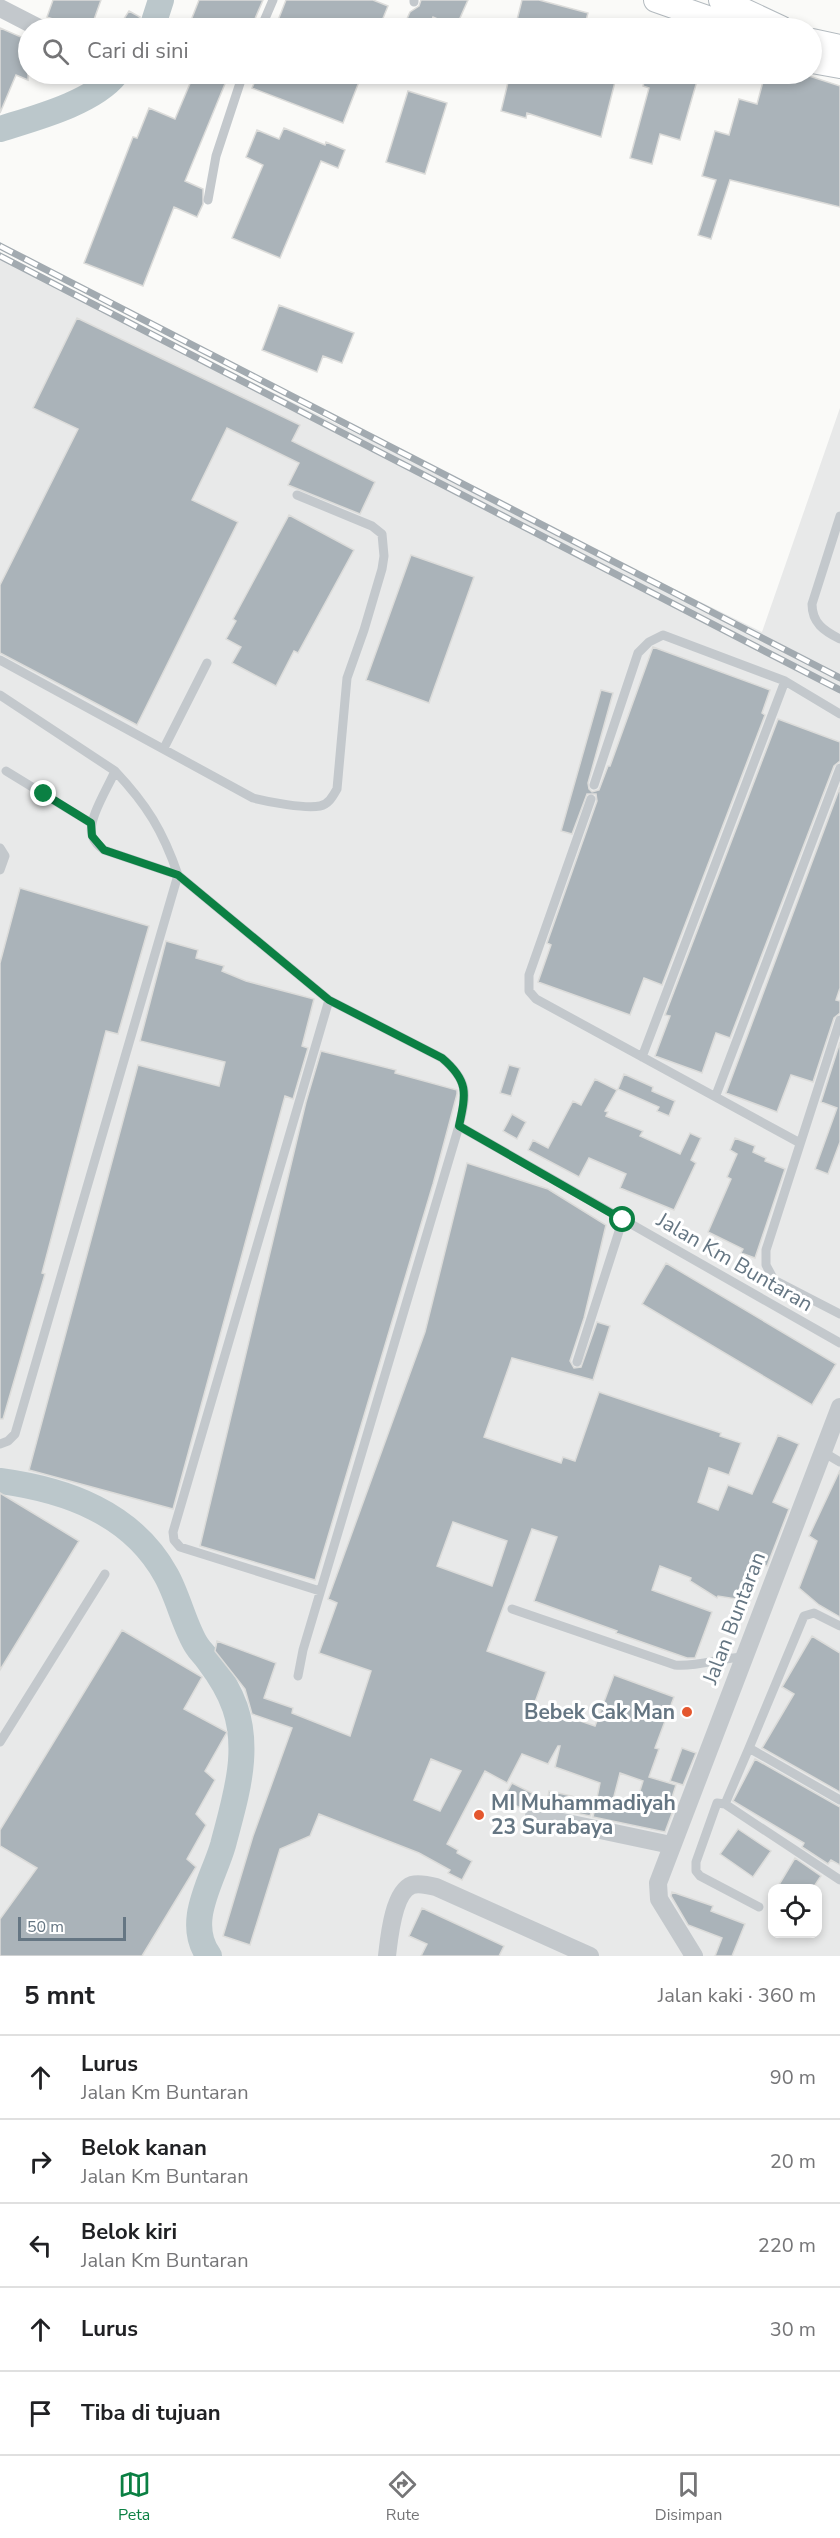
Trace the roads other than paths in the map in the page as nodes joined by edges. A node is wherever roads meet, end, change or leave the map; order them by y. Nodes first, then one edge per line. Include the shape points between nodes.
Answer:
1 (273, 0) edge
2 (656, 0) edge
3 (721, 0) edge
4 (0, 9) edge
5 (18, 18) edge
6 (265, 18) edge
7 (707, 18) edge
8 (760, 18) edge
9 (822, 50) edge
10 (840, 66) edge
11 (240, 84) edge
12 (208, 200) dead end
13 (297, 495) dead end
14 (840, 516) edge
15 (840, 639) edge
16 (0, 660) edge
17 (207, 663) dead end
18 (785, 681) junction
19 (0, 695) edge
20 (840, 714) edge
21 (164, 748) junction
22 (840, 768) edge
23 (6, 771) dead end
24 (116, 771) junction
25 (594, 785) dead end
26 (591, 799) dead end
27 (91, 823) junction
28 (0, 848) edge
29 (0, 870) edge
30 (178, 875) junction
31 (329, 1000) junction
32 (840, 1020) edge
33 (642, 1057) junction
34 (716, 1095) junction
35 (459, 1126) junction
36 (800, 1143) junction
37 (623, 1220) junction
38 (840, 1314) edge
39 (840, 1343) edge
40 (577, 1362) dead end
41 (840, 1407) edge
42 (0, 1444) edge
43 (823, 1452) junction
44 (840, 1462) edge
45 (105, 1574) dead end
46 (320, 1591) junction
47 (512, 1609) dead end
48 (840, 1626) edge
49 (743, 1657) junction
50 (298, 1676) dead end
51 (0, 1743) edge
52 (749, 1748) junction
53 (840, 1800) edge
54 (725, 1804) junction
55 (534, 1816) dead end
56 (671, 1845) junction
57 (840, 1880) edge
58 (759, 1907) dead end
59 (387, 1956) edge
60 (590, 1956) edge
61 (694, 1956) edge

1 - 6 lane
2 - 7 main road
3 - 8 main road
4 - 5 street
9 - 10 main road
11 - 12 lane via 216,156
13 - 21 lane via 372,526 382,534 382,569 347,678 337,789 321,806 272,803 238,791
14 - 15 lane via 812,613 825,631
16 - 21 lane
17 - 21 lane
18 - 20 lane
18 - 25 lane via 663,634 638,653
18 - 33 lane
19 - 24 lane
22 - 34 lane
23 - 27 lane
24 - 27 lane
24 - 30 lane via 150,811
26 - 33 lane via 529,975 529,991 536,999
27 - 30 lane via 92,836 104,850
28 - 29 lane via 4,854
30 - 31 lane
30 - 42 lane via 15,1434
31 - 35 lane via 442,1058 457,1071 464,1084
31 - 46 lane via 173,1532 180,1547
32 - 36 lane
33 - 34 lane
34 - 36 lane
35 - 37 lane, Jalan Km Buntaran
35 - 46 lane
36 - 38 lane via 766,1250 766,1265 774,1280
37 - 39 lane, Jalan Km Buntaran
37 - 40 lane
41 - 43 street, Jalan Buntaran
43 - 44 lane
43 - 49 street, Jalan Buntaran
45 - 51 lane
46 - 50 lane
47 - 49 lane via 675,1665
48 - 52 lane via 814,1613 804,1617
49 - 56 street, Jalan Buntaran
52 - 53 lane
52 - 54 lane
54 - 57 lane
54 - 58 lane via 717,1803 696,1871
55 - 56 street
56 - 61 street, Jalan Buntaran via 657,1890 665,1911
59 - 60 street via 398,1902 406,1889 416,1884 436,1887

